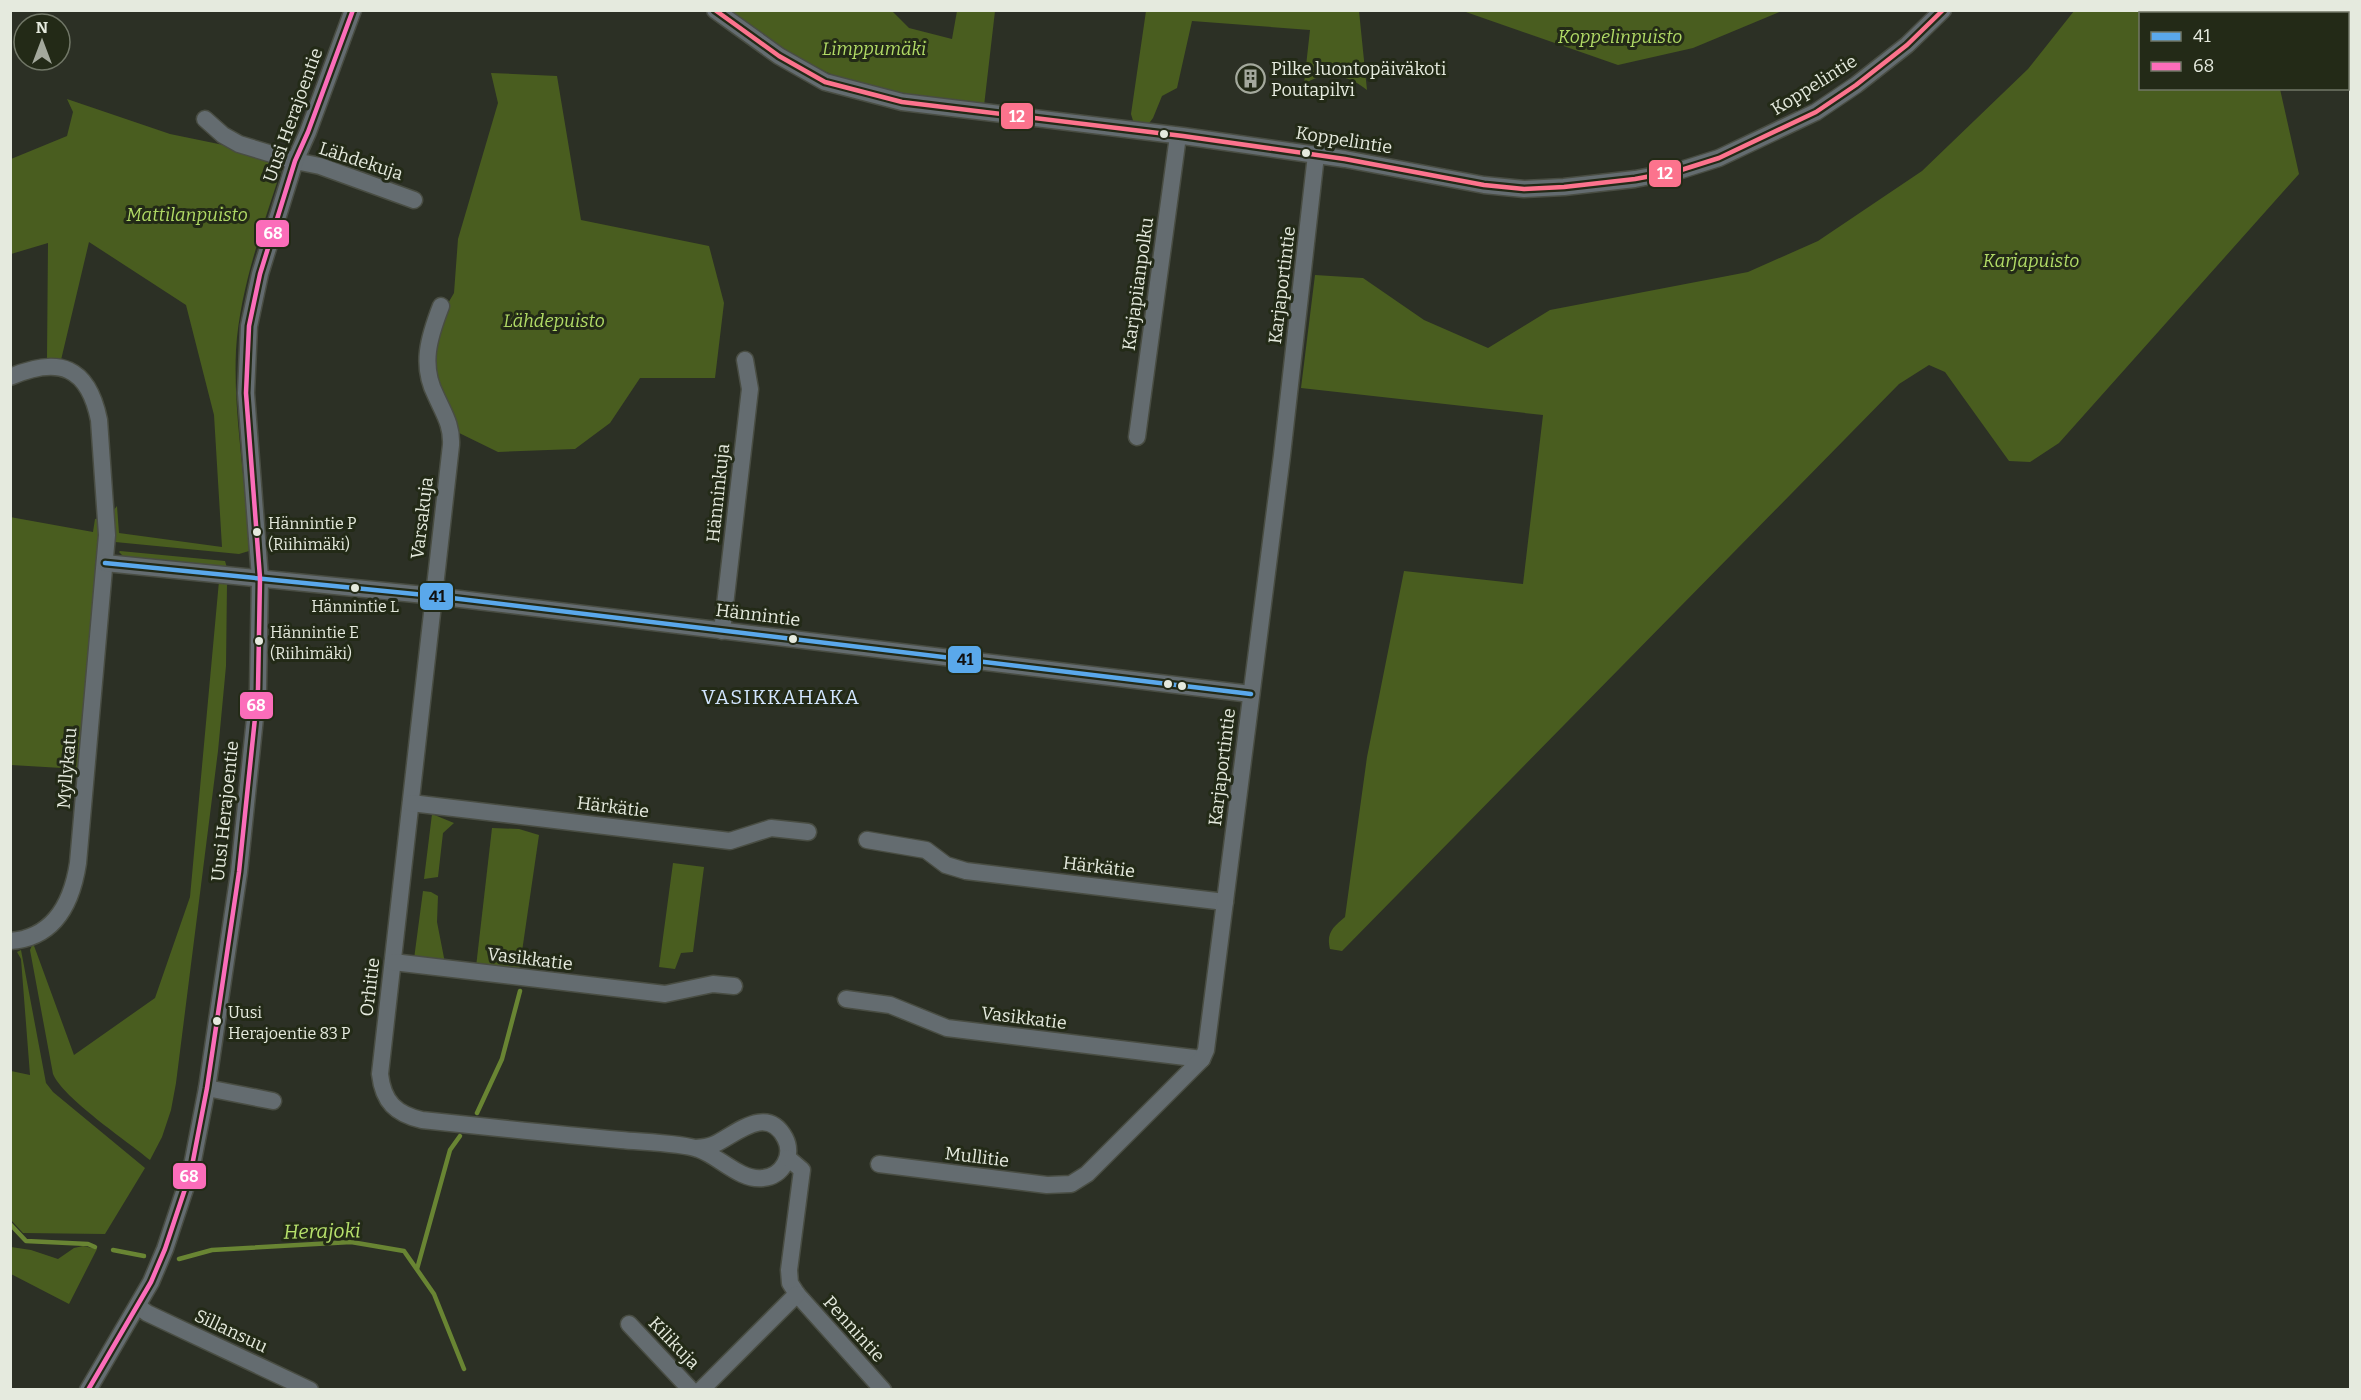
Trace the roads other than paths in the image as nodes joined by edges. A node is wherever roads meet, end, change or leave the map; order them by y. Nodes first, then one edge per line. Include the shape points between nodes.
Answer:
1 (353, 10) edge
2 (715, 10) edge
3 (1942, 10) edge
4 (205, 119) dead end
5 (1178, 136) junction
6 (1316, 155) junction
7 (295, 161) junction
8 (414, 200) dead end
9 (441, 306) dead end
10 (745, 360) dead end
11 (10, 377) edge
12 (1137, 437) dead end
13 (105, 563) junction
14 (260, 578) junction
15 (435, 596) junction
16 (722, 631) junction
17 (1251, 694) junction
18 (411, 803) junction
19 (808, 832) dead end
20 (867, 840) dead end
21 (1225, 903) junction
22 (10, 940) edge
23 (393, 962) junction
24 (734, 986) dead end
25 (846, 999) dead end
26 (1202, 1059) junction
27 (207, 1088) junction
28 (273, 1101) dead end
29 (697, 1148) junction
30 (788, 1158) junction
31 (879, 1164) dead end
32 (797, 1294) junction
33 (138, 1306) junction
34 (629, 1324) dead end
35 (88, 1389) edge
36 (310, 1389) edge
37 (691, 1389) edge
38 (701, 1389) edge
39 (883, 1389) edge

1 - 7 street, Uusi Herajoentie
2 - 5 street, Koppelintie via 779,57 825,82 936,107
3 - 6 street, Koppelintie via 1907,45 1816,112 1719,158 1678,171 1524,189
4 - 7 street, Lähdekuja via 239,144
5 - 6 street, Koppelintie
5 - 12 street, Karjapiianpolku
6 - 17 street, Karjaportintie
7 - 8 street, Lähdekuja via 320,166
7 - 14 street, Uusi Herajoentie via 260,274 247,344 246,405
9 - 15 street, Varsakuja via 426,359 428,376 451,429
10 - 16 street, Hänninkuja via 750,389
11 - 13 street, Myllykatu via 55,366 73,372 92,395 99,420 106,510
13 - 14 street
13 - 22 street, Myllykatu via 73,890 65,909 48,926 24,939
14 - 15 street, Hännintie
14 - 27 street, Uusi Herajoentie via 258,689 243,832
15 - 16 street, Hännintie
15 - 18 street, Orhitie
16 - 17 street, Hännintie
17 - 21 street, Karjaportintie
18 - 19 street, Härkätie via 730,841 771,828
18 - 23 street, Orhitie
20 - 21 street, Härkätie via 926,850 946,865 966,871
21 - 26 street, Karjaportintie via 1208,1040
23 - 24 street, Vasikkatie via 665,994 713,984
23 - 29 street, Orhitie via 380,1074 385,1094 396,1112 422,1120
25 - 26 street, Vasikkatie via 890,1005 947,1028
26 - 31 street, Mullitie via 1087,1174 1071,1184 1047,1185
27 - 28 street
27 - 33 street, Uusi Herajoentie via 191,1171 177,1218
29 - 30 street, Orhitie via 758,1179 774,1175
29 - 30 street, Orhitie via 713,1145 762,1122 782,1132
30 - 32 street via 802,1170 789,1270 790,1283
32 - 38 street
32 - 39 street, Pennintie
33 - 35 street, Uusi Herajoentie
33 - 36 street, Sillansuu
34 - 37 street, Kilikuja

